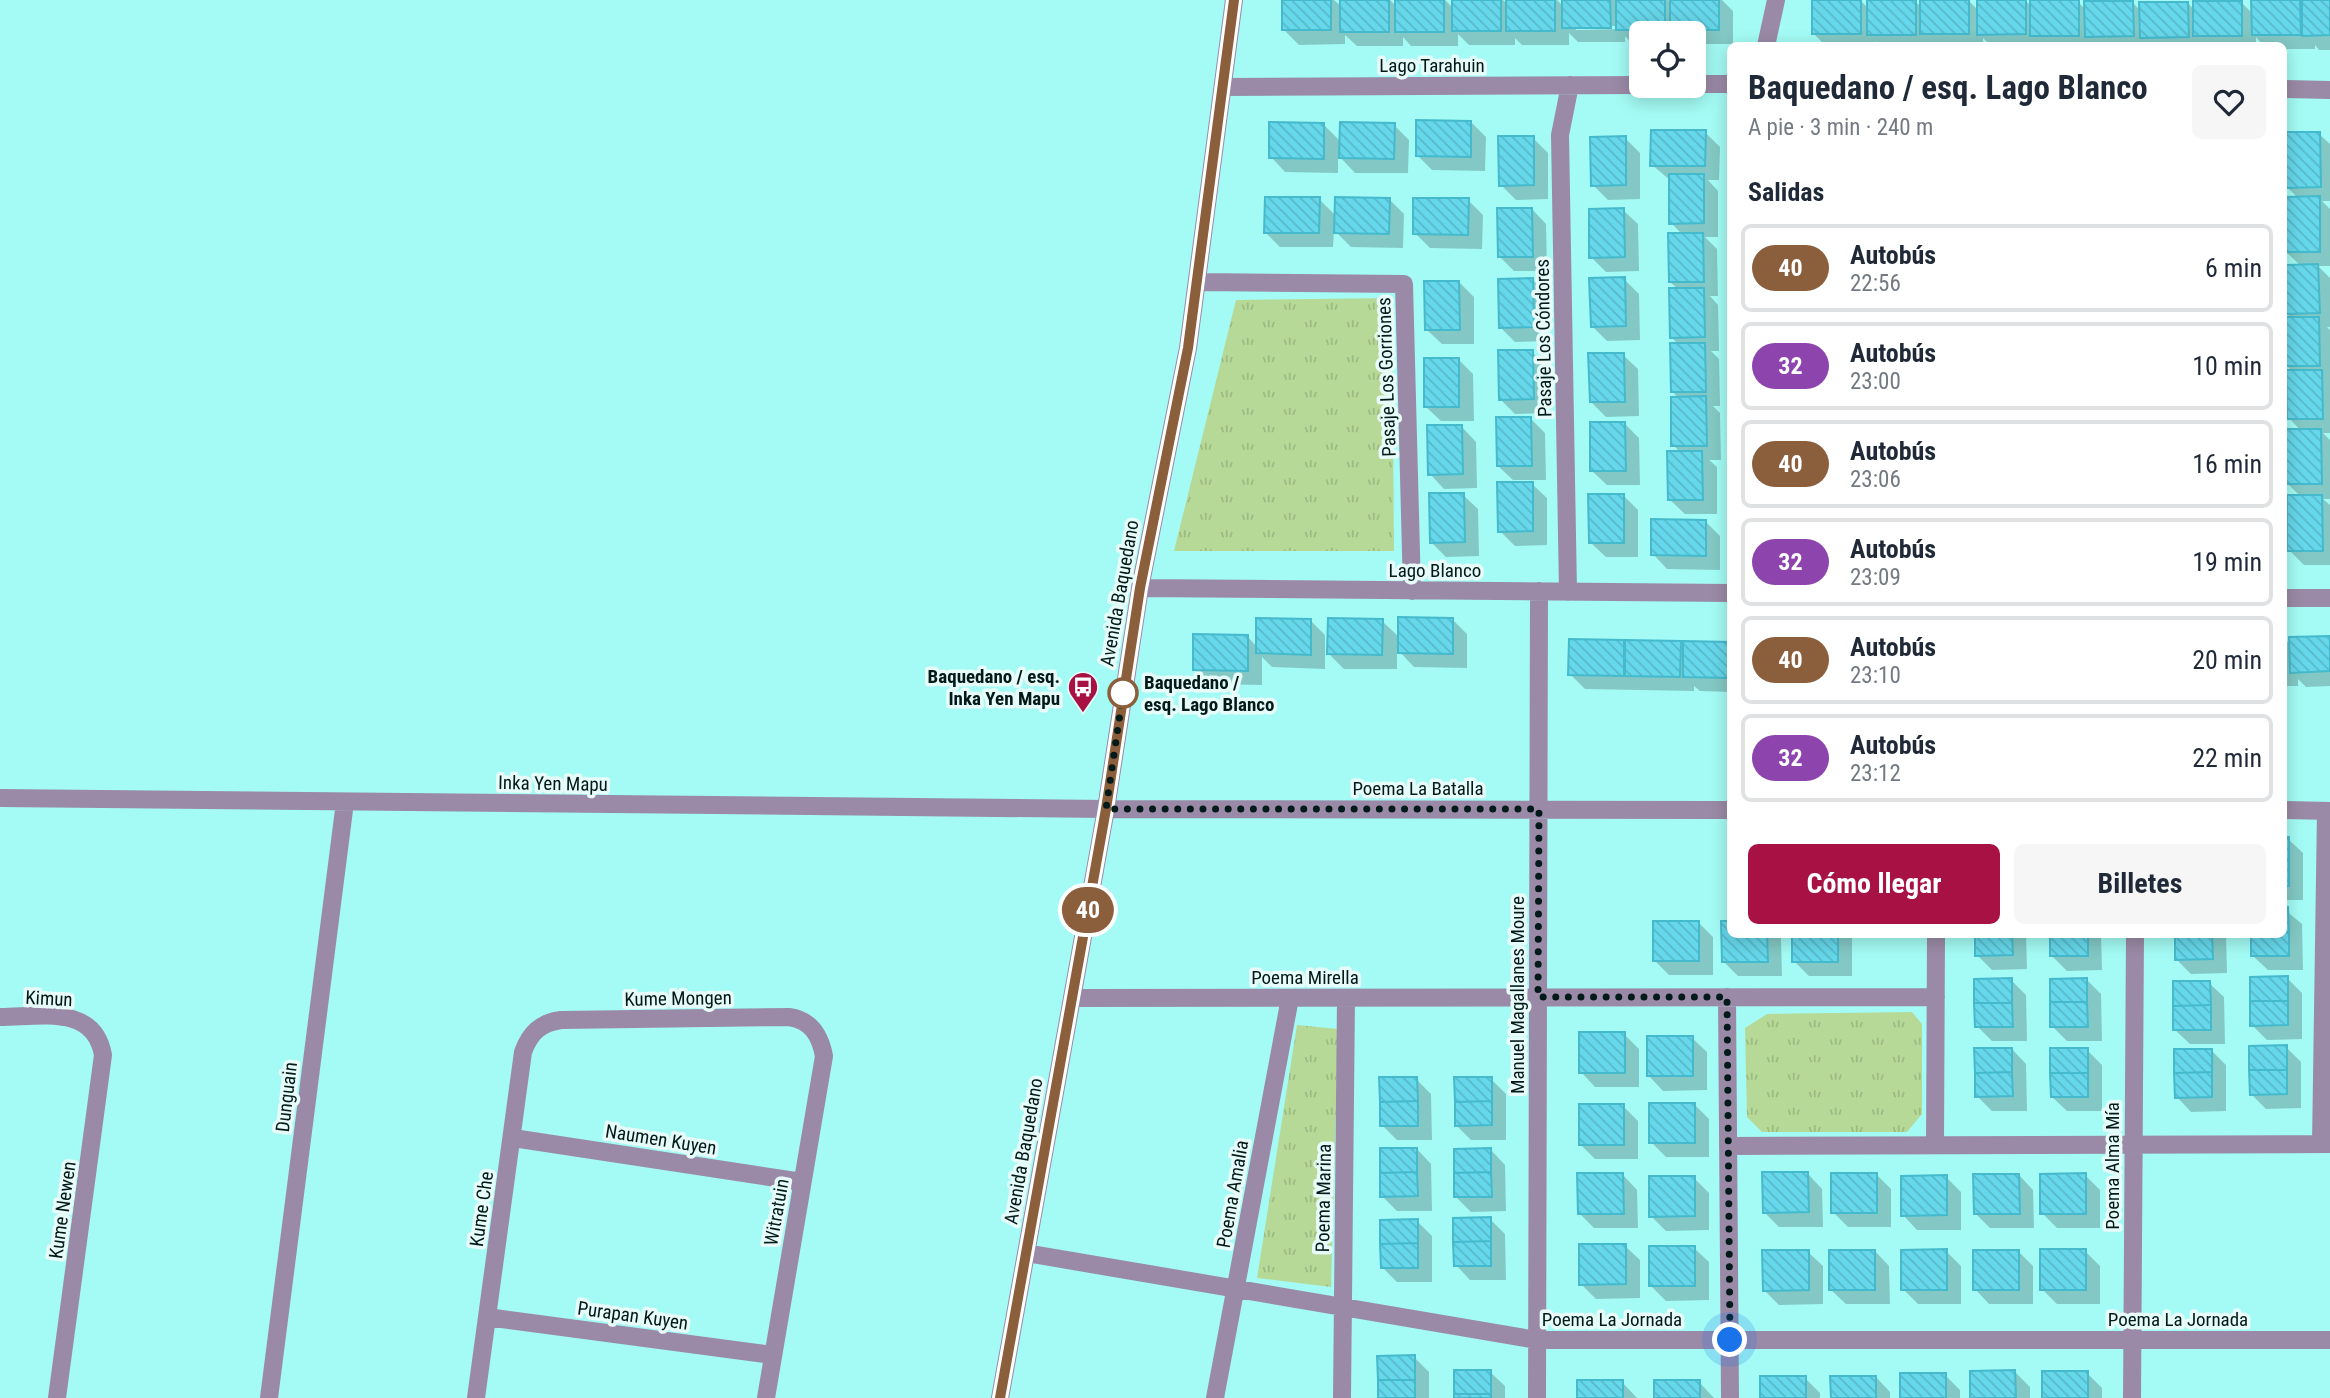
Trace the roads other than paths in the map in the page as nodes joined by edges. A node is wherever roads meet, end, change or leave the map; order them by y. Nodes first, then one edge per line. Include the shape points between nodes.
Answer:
1 (1234, 0) edge
2 (1776, 0) edge
3 (1767, 42) edge
4 (1706, 84) edge
5 (1727, 84) edge
6 (1570, 85) junction
7 (1629, 85) edge
8 (1223, 87) junction
9 (2287, 89) edge
10 (2330, 90) edge
11 (1198, 282) junction
12 (1140, 588) junction
13 (1412, 591) junction
14 (1539, 592) junction
15 (1568, 592) junction
16 (1727, 593) edge
17 (2287, 598) edge
18 (2330, 598) edge
19 (0, 798) edge
20 (345, 802) junction
21 (1106, 809) junction
22 (1539, 809) junction
23 (1727, 810) edge
24 (2287, 810) edge
25 (2328, 811) edge
26 (1936, 938) edge
27 (2135, 938) edge
28 (1936, 996) junction
29 (1538, 997) junction
30 (1727, 997) junction
31 (1072, 998) junction
32 (1290, 998) junction
33 (1346, 998) junction
34 (2327, 1000) edge
35 (0, 1017) edge
36 (93, 1029) joint
37 (536, 1029) joint
38 (817, 1033) joint
39 (513, 1138) junction
40 (2325, 1144) edge
41 (1935, 1145) junction
42 (1728, 1146) junction
43 (2134, 1146) junction
44 (802, 1182) junction
45 (1027, 1252) junction
46 (1236, 1289) junction
47 (1343, 1308) junction
48 (487, 1317) junction
49 (1537, 1340) junction
50 (1730, 1340) junction
51 (2132, 1340) junction
52 (2330, 1340) edge
53 (772, 1355) junction
54 (57, 1398) edge
55 (269, 1398) edge
56 (476, 1398) edge
57 (766, 1398) edge
58 (1000, 1398) edge
59 (1215, 1398) edge
60 (1342, 1398) edge
61 (1537, 1398) edge
62 (1730, 1398) edge
63 (2132, 1398) edge

1 - 8 street, Avenida Baquedano
2 - 3 street
4 - 5 street
6 - 7 street, Lago Tarahuin
6 - 8 street, Lago Tarahuin
6 - 15 street, Pasaje Los Cóndores via 1560,135
8 - 11 street, Avenida Baquedano
9 - 10 street
11 - 12 street, Avenida Baquedano
11 - 13 street, Pasaje Los Gorriones via 1404,284
12 - 13 street, Lago Blanco
12 - 21 street, Avenida Baquedano
13 - 14 street, Lago Blanco
14 - 15 street, Lago Blanco
14 - 22 street, Manuel Magallanes Moure
15 - 16 street, Lago Blanco
17 - 18 street
19 - 20 street, Inka Yen Mapu
20 - 21 street, Inka Yen Mapu
20 - 55 street, Dunguain
21 - 22 street, Poema La Batalla
21 - 31 street, Avenida Baquedano
22 - 23 street, Poema La Batalla
22 - 29 street, Manuel Magallanes Moure
24 - 25 street
25 - 34 street
26 - 28 street
27 - 43 street, Poema Alma Mía
28 - 30 street, Poema Mirella
28 - 41 street
29 - 30 street, Poema Mirella
29 - 33 street, Poema Mirella
29 - 49 street, Manuel Magallanes Moure
30 - 42 street
31 - 32 street, Poema Mirella
31 - 45 street, Avenida Baquedano
32 - 33 street, Poema Mirella
32 - 46 street, Poema Amalia
33 - 47 street, Poema Marina
34 - 40 street
35 - 36 street, Kimun via 69,1018
36 - 54 street, Kume Newen via 103,1065
37 - 38 street, Kume Mongen via 561,1020 789,1017 805,1022
37 - 39 street, Kume Che via 523,1052
38 - 44 street, Witratuin via 824,1056
39 - 44 street, Naumen Kuyen
39 - 48 street, Kume Che
40 - 43 street
41 - 42 street
41 - 43 street
42 - 50 street
43 - 51 street, Poema Alma Mía
44 - 53 street, Witratuin
45 - 46 street, Poema La Jornada
45 - 58 street, Avenida Baquedano
46 - 47 street, Poema La Jornada
46 - 59 street, Poema Amalia
47 - 49 street, Poema La Jornada
47 - 60 street, Poema Marina
48 - 53 street, Purapan Kuyen
48 - 56 street, Kume Che
49 - 50 street, Poema La Jornada
49 - 61 street, Manuel Magallanes Moure
50 - 51 street, Poema La Jornada
50 - 62 street
51 - 52 street, Poema La Jornada
51 - 63 street, Poema Alma Mía
53 - 57 street, Witratuin

